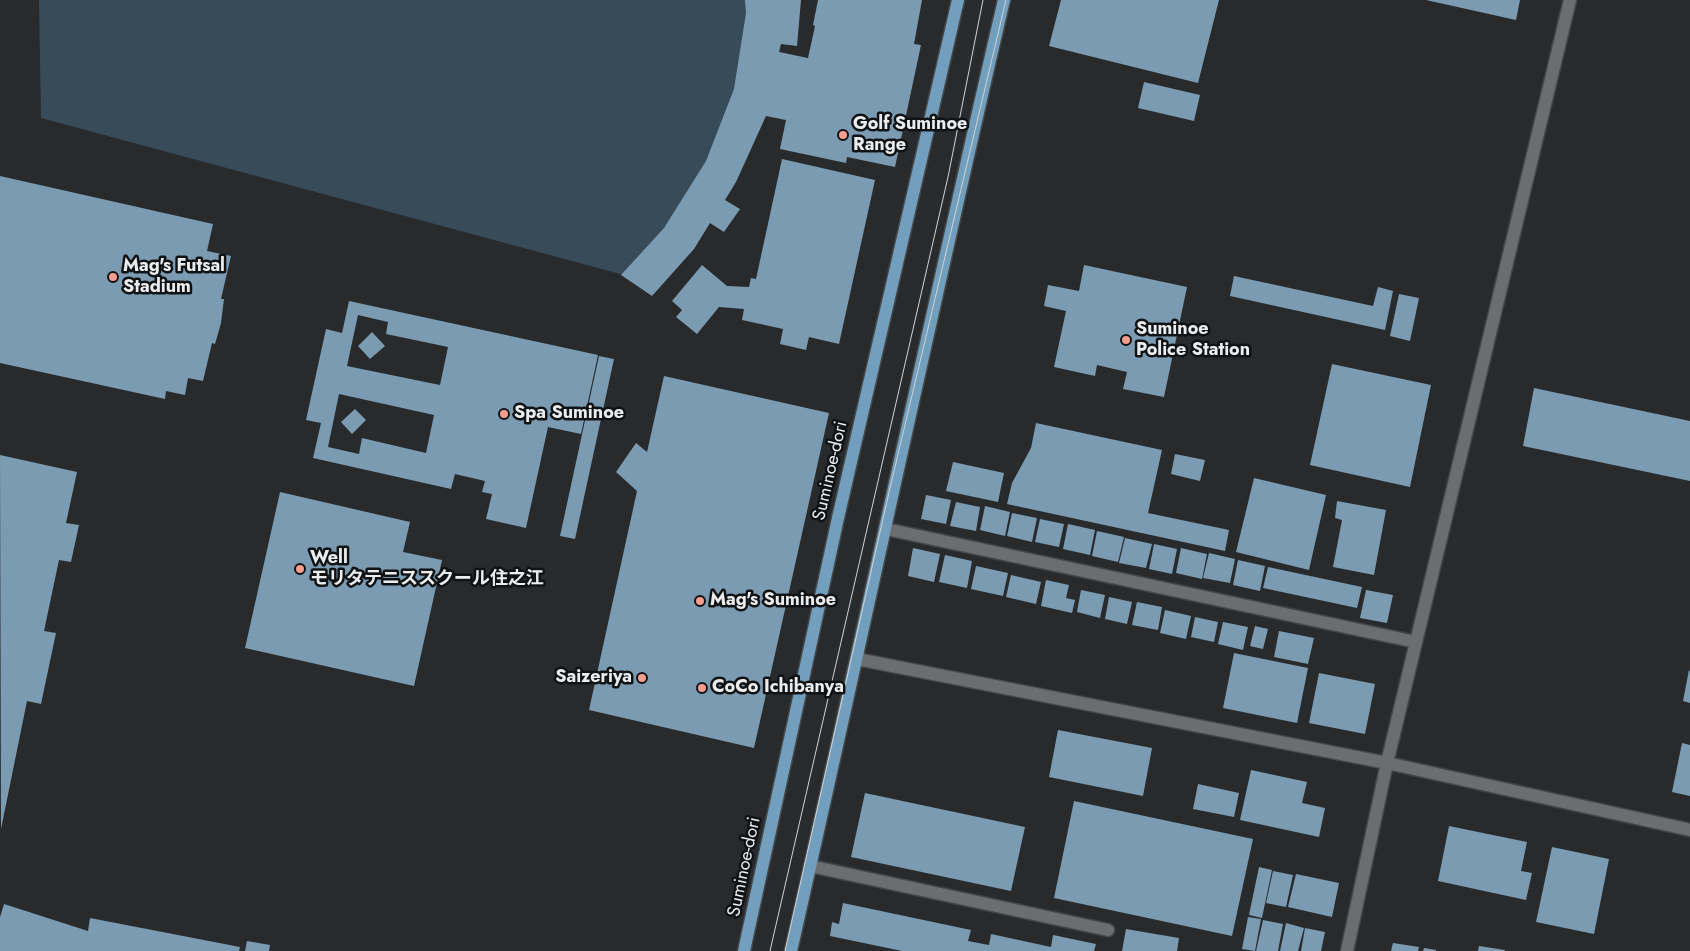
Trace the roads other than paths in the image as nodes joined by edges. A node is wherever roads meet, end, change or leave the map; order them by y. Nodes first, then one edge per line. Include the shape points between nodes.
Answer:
1 (958, 0) edge
2 (1004, 0) edge
3 (1570, 0) edge
4 (886, 529) junction
5 (1416, 642) junction
6 (857, 659) junction
7 (1387, 763) junction
8 (1690, 830) edge
9 (810, 866) junction
10 (1108, 930) dead end
11 (744, 951) edge
12 (791, 951) edge
13 (1347, 951) edge

1 - 11 main road, Suminoe-dori via 838,518
2 - 4 main road via 933,302
3 - 5 street
4 - 5 street
4 - 6 main road
5 - 7 street
6 - 7 street
6 - 9 main road
7 - 8 street
7 - 13 street
9 - 10 street
9 - 12 main road

